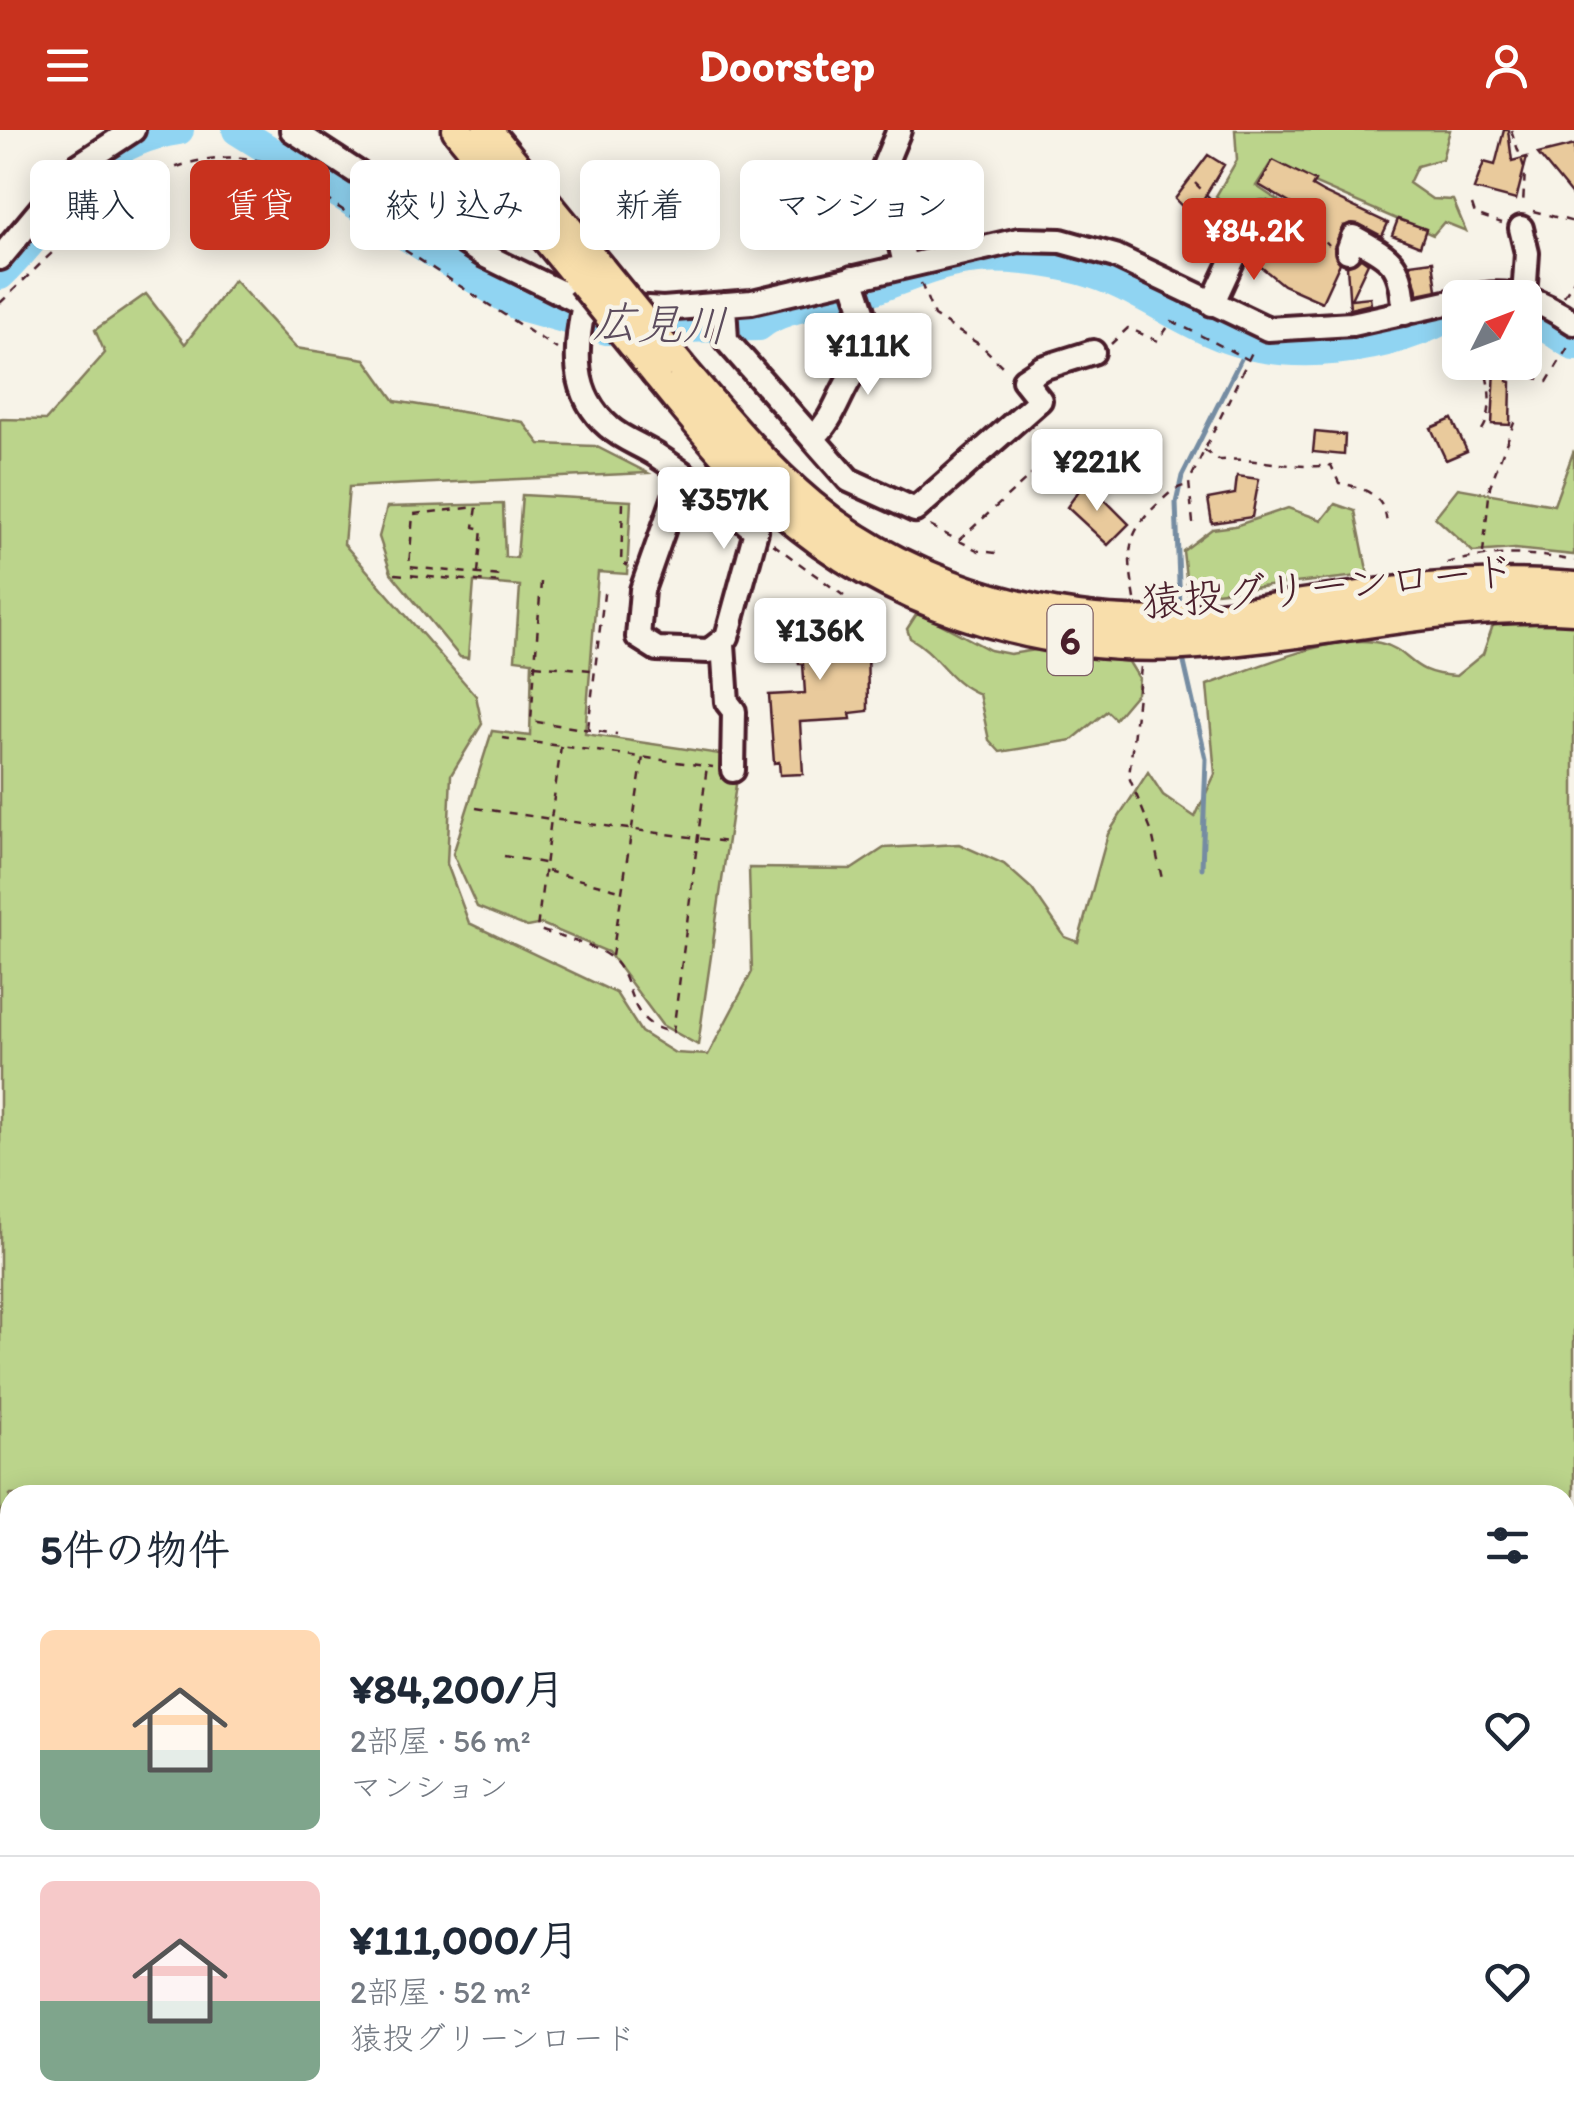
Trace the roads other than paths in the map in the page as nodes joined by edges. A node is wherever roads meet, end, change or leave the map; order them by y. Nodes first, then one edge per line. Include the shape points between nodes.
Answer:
1 (132, 130) edge
2 (292, 130) edge
3 (457, 130) edge
4 (487, 130) edge
5 (899, 130) edge
6 (1278, 222) dead end
7 (1522, 229) road end
8 (1348, 251) road end
9 (0, 258) edge
10 (910, 263) junction
11 (852, 279) junction
12 (1526, 280) edge
13 (587, 293) junction
14 (1542, 303) edge
15 (724, 304) junction
16 (1212, 304) junction
17 (1442, 304) edge
18 (1405, 313) junction
19 (1574, 323) edge
20 (1094, 352) road end
21 (668, 370) junction
22 (813, 438) junction
23 (683, 474) junction
24 (1574, 586) edge
25 (1574, 609) edge
26 (723, 644) junction
27 (733, 770) road end

1 - 9 street via 75,168
2 - 13 street via 484,255
3 - 13 main road, 猿投グリーンロード / 6
4 - 13 main road, 猿投グリーンロード / 6
5 - 10 street via 883,169
6 - 16 street via 1253,216
7 - 12 street
8 - 18 street via 1354,237 1392,258 1402,278
10 - 11 street
10 - 16 street via 1000,242 1061,242 1115,256
11 - 15 street
11 - 22 street via 863,311 845,334 854,372 835,416
13 - 15 street via 664,309
13 - 21 main road, 猿投グリーンロード / 6, bridge
13 - 23 street via 575,353 587,401 608,427
14 - 19 street
15 - 22 street via 725,335
16 - 18 street via 1256,326 1282,330
17 - 18 street
20 - 22 street via 1024,380 1040,400 915,510 849,480
21 - 24 main road, 猿投グリーンロード / 6 via 814,507 862,540 958,585 1029,606 1144,621 1446,588
21 - 25 main road, 猿投グリーンロード / 6 via 723,453 802,528 904,590 1019,630 1134,646 1200,644 1430,612
23 - 26 street via 756,531
23 - 26 street via 649,569 638,637 645,645 709,651
26 - 27 street via 726,702 734,711

